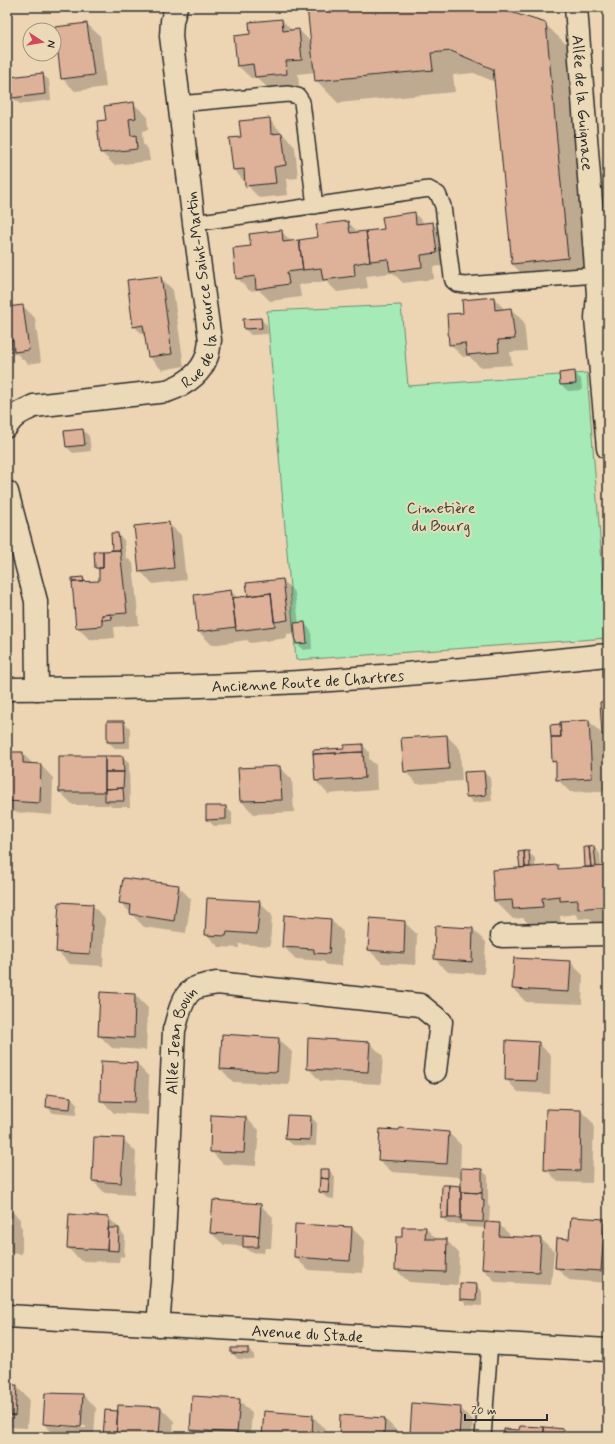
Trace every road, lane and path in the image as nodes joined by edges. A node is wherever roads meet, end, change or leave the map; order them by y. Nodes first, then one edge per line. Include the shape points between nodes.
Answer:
1 (176, 7) edge
2 (576, 7) edge
3 (179, 104) junction
4 (315, 206) junction
5 (194, 223) junction
6 (596, 275) junction
7 (607, 414) edge
8 (7, 426) edge
9 (608, 448) edge
10 (7, 492) edge
11 (608, 655) edge
12 (7, 689) edge
13 (37, 689) junction
14 (608, 934) edge
15 (502, 936) dead end
16 (435, 1071) dead end
17 (7, 1316) edge
18 (158, 1325) junction
19 (490, 1343) junction
20 (608, 1350) edge
21 (483, 1437) edge

1 - 3 street, Rue de la Source Saint-Martin via 171,36
2 - 6 street, Allée de la Guignace
3 - 4 lane via 288,94 298,96 302,102
3 - 5 street, Rue de la Source Saint-Martin
4 - 5 lane
4 - 6 lane via 430,189 438,194 443,206 452,277 457,284 492,284
5 - 8 street, Rue de la Source Saint-Martin via 210,340 208,356 201,369 178,387 167,391 34,406 21,411
6 - 7 street, Allée de la Guignace via 596,318
7 - 9 street, Allée de la Guignace
10 - 13 street via 36,602
11 - 13 street, Ancienne Route de Chartres via 301,682 96,690
12 - 13 street, Ancienne Route de Chartres
14 - 15 street
16 - 18 street, Allée Jean Bouin via 441,1022 420,1005 217,983 192,990 181,1004 174,1030
17 - 18 street, Avenue du Stade
18 - 19 street, Avenue du Stade
19 - 20 street, Avenue du Stade
19 - 21 lane

